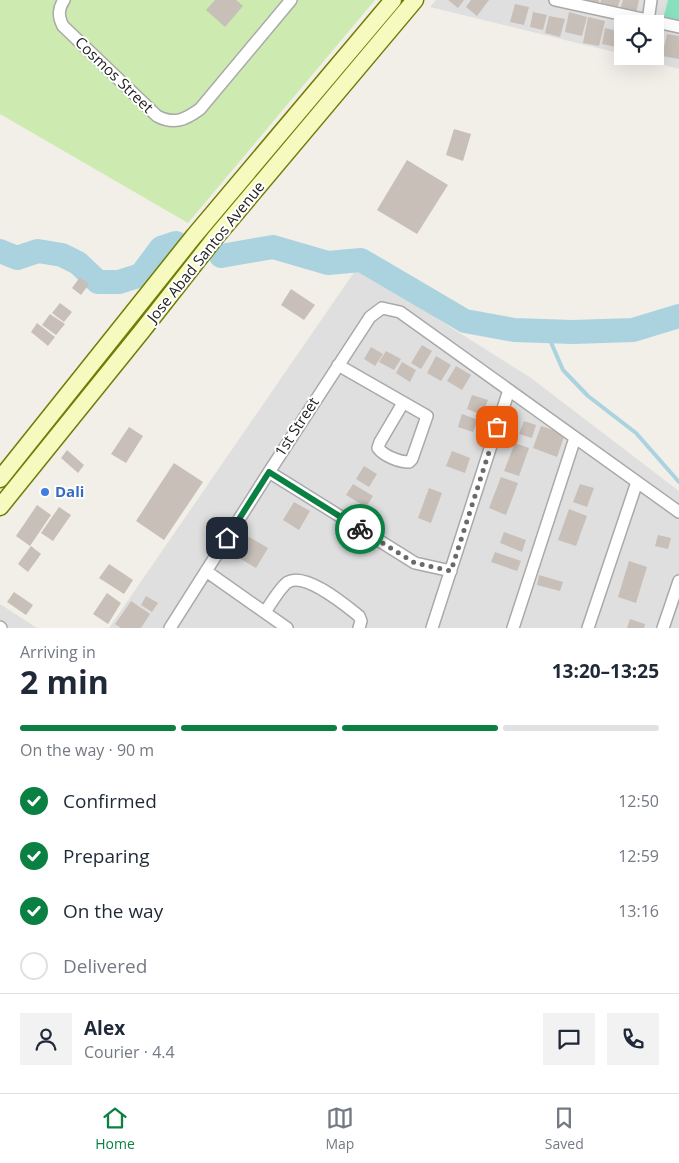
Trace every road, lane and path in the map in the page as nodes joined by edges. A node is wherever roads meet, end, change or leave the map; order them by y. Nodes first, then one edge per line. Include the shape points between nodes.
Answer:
1 (64, 0) edge
2 (291, 0) edge
3 (393, 0) edge
4 (415, 0) edge
5 (555, 0) edge
6 (651, 0) edge
7 (621, 15) edge
8 (649, 15) edge
9 (664, 24) edge
10 (679, 27) edge
11 (338, 365) junction
12 (508, 390) junction
13 (403, 403) junction
14 (575, 438) junction
15 (269, 472) junction
16 (0, 480) edge
17 (637, 482) junction
18 (0, 507) edge
19 (679, 512) edge
20 (206, 571) junction
21 (451, 571) junction
22 (679, 581) edge
23 (265, 612) junction
24 (170, 628) edge
25 (287, 628) edge
26 (359, 628) edge
27 (432, 628) edge
28 (513, 628) edge
29 (588, 628) edge
30 (663, 628) edge

1 - 2 street, Cosmos Street via 59,14 63,26 157,116 174,122 200,109
3 - 16 main road, Jose Abad Santos Avenue via 174,260
4 - 18 main road, Jose Abad Santos Avenue via 215,238
5 - 7 street
6 - 8 street
9 - 10 street
11 - 12 street, 1st Street via 370,317 382,308 400,312
11 - 13 street
11 - 15 street, 1st Street
12 - 14 street
12 - 21 street
13 - 13 street via 427,416 409,462 382,453 378,448
14 - 17 street
14 - 28 street
15 - 20 street, 1st Street
15 - 21 street via 415,563
17 - 19 street
17 - 29 street
20 - 23 street
20 - 24 street, 1st Street
21 - 27 street
22 - 30 street
23 - 25 street
23 - 26 street via 287,583 304,580 358,616 361,621

